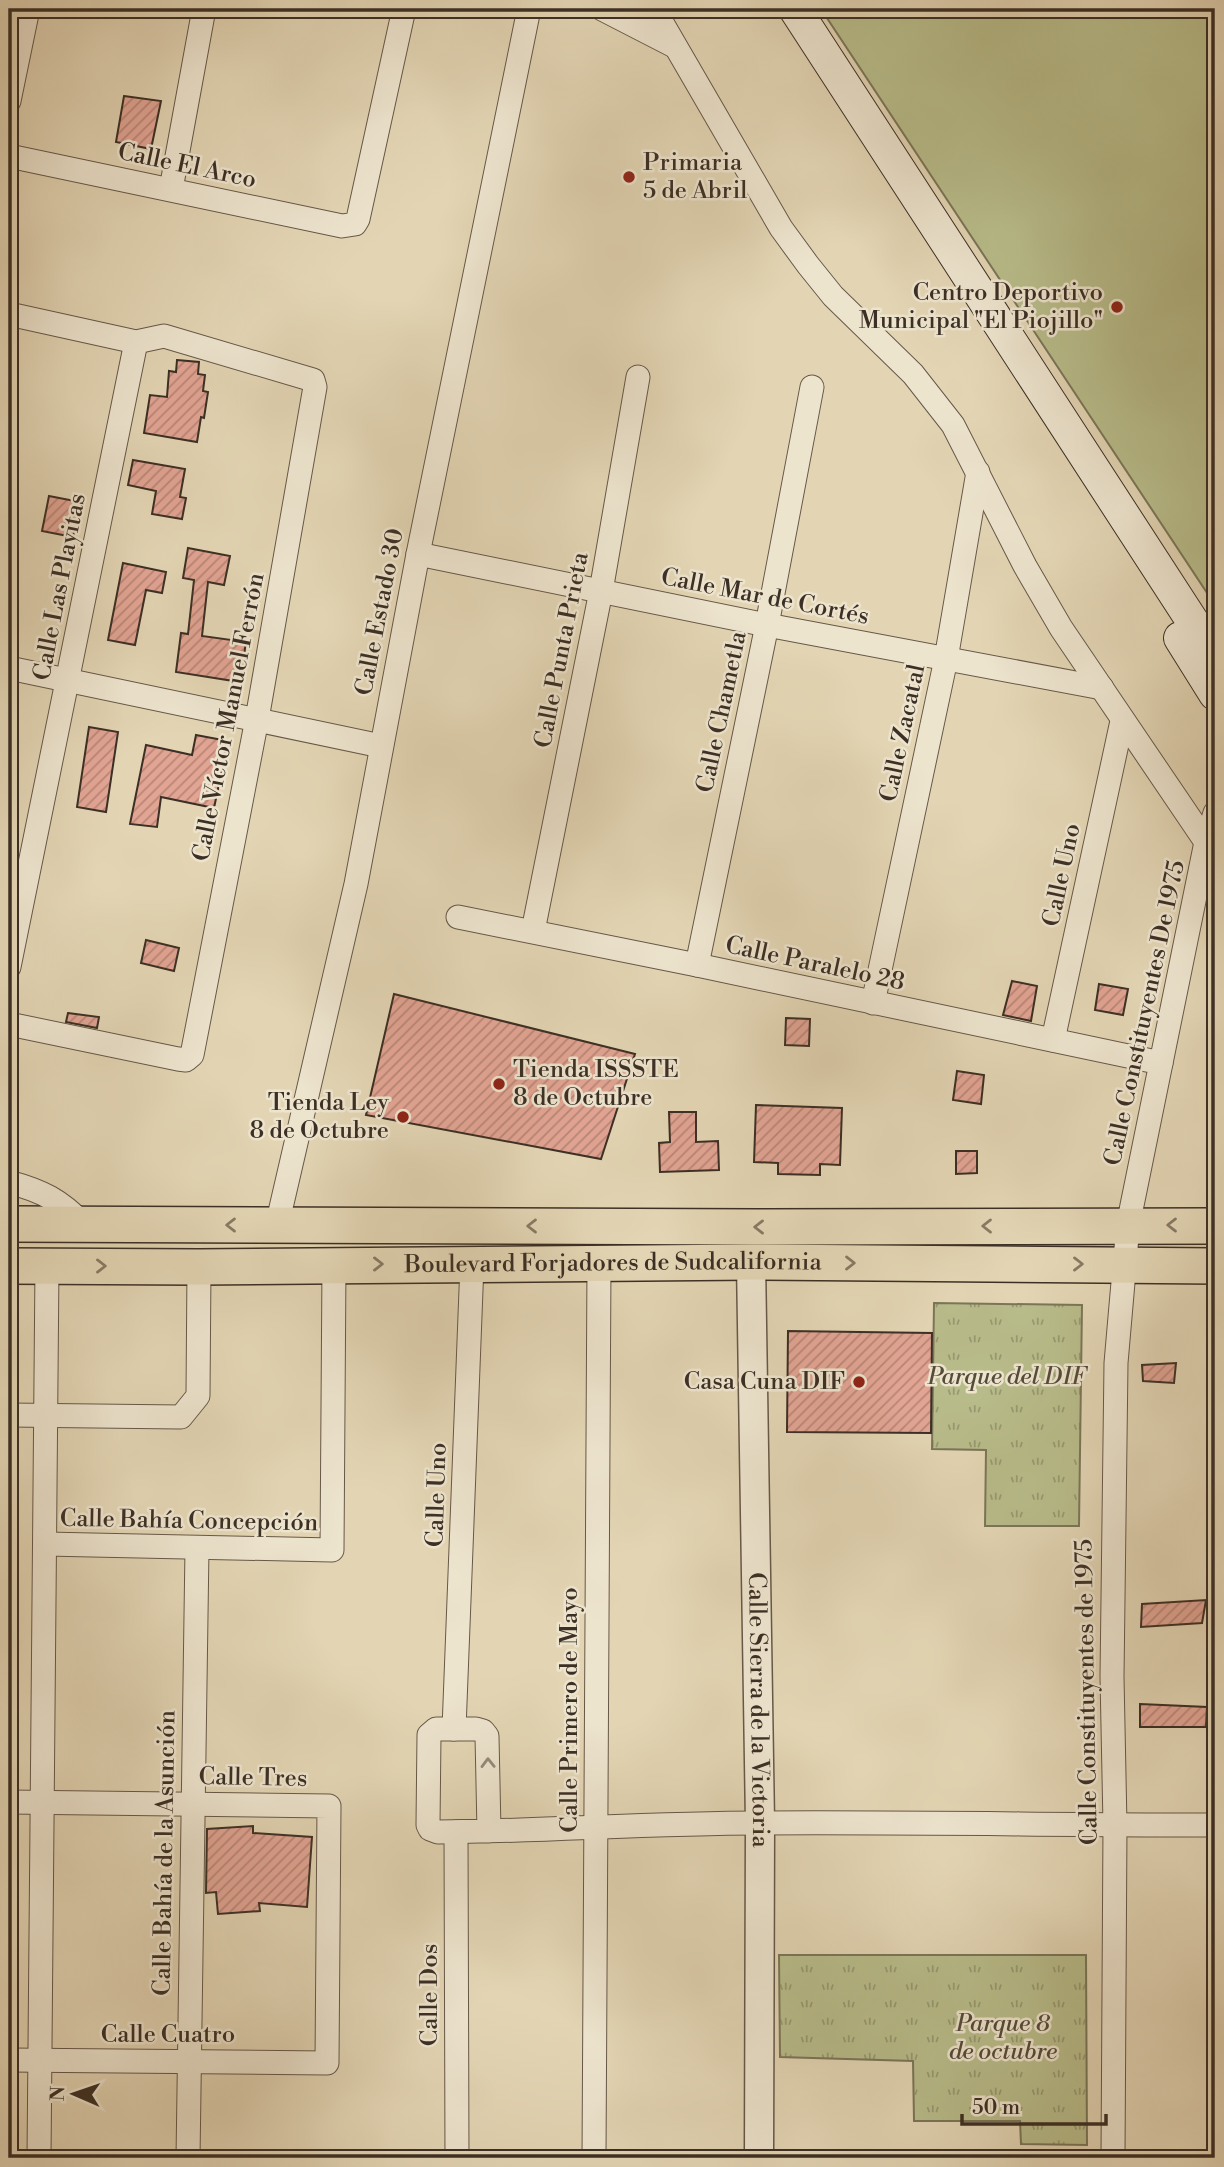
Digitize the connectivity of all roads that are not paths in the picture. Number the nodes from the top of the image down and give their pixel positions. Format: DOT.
graph roads {
  1 [pos="28,9"];
  2 [pos="204,9"];
  3 [pos="404,9"];
  4 [pos="529,9"];
  5 [pos="602,9"];
  6 [pos="653,9"];
  7 [pos="795,9"];
  8 [pos="674,46"];
  9 [pos="9,101"];
  10 [pos="9,156"];
  11 [pos="172,189"];
  12 [pos="9,314"];
  13 [pos="136,342"];
  14 [pos="1032,374"];
  15 [pos="638,377"];
  16 [pos="813,387"];
  17 [pos="978,472"];
  18 [pos="418,554"];
  19 [pos="601,591"];
  20 [pos="767,625"];
  21 [pos="1215,656"];
  22 [pos="946,659"];
  23 [pos="9,668"];
  24 [pos="68,681"];
  25 [pos="1102,688"];
  26 [pos="1215,694"];
  27 [pos="257,719"];
  28 [pos="1122,721"];
  29 [pos="381,746"];
  30 [pos="1215,813"];
  31 [pos="1206,842"];
  32 [pos="458,917"];
  33 [pos="533,932"];
  34 [pos="697,965"];
  35 [pos="9,967"];
  36 [pos="873,1003"];
  37 [pos="9,1024"];
  38 [pos="1054,1040"];
  39 [pos="1161,1063"];
  40 [pos="9,1182"];
  41 [pos="9,1224"];
  42 [pos="84,1225"];
  43 [pos="278,1225"];
  44 [pos="1128,1225"];
  45 [pos="1215,1226"];
  46 [pos="751,1262"];
  47 [pos="598,1263"];
  48 [pos="472,1264"];
  49 [pos="1124,1264"];
  50 [pos="334,1265"];
  51 [pos="9,1266"];
  52 [pos="47,1266"];
  53 [pos="1215,1266"];
  54 [pos="199,1267"];
  55 [pos="9,1415"];
  56 [pos="46,1415"];
  57 [pos="45,1544"];
  58 [pos="197,1548"];
  59 [pos="454,1729"];
  60 [pos="9,1802"];
  61 [pos="42,1802"];
  62 [pos="192,1804"];
  63 [pos="760,1823"];
  64 [pos="1115,1825"];
  65 [pos="1215,1825"];
  66 [pos="595,1826"];
  67 [pos="456,1832"];
  68 [pos="489,1832"];
  69 [pos="9,2060"];
  70 [pos="40,2060"];
  71 [pos="189,2062"];
  72 [pos="327,2063"];
  73 [pos="39,2158"];
  74 [pos="188,2158"];
  75 [pos="457,2158"];
  76 [pos="594,2158"];
  77 [pos="759,2158"];
  78 [pos="1113,2158"];
  1 -- 9 [label="street"];
  2 -- 11 [label="street"];
  3 -- 11 [label="street, Calle El Arco"];
  4 -- 18 [label="street, Calle Estado 30"];
  5 -- 8 [label="street"];
  6 -- 8 [label="street"];
  7 -- 14 [label="main road"];
  8 -- 17 [label="street"];
  10 -- 11 [label="street, Calle El Arco"];
  12 -- 13 [label="street"];
  13 -- 24 [label="street, Calle Las Playitas"];
  13 -- 27 [label="street, Calle Víctor Manuel Ferrón"];
  14 -- 21 [label="main road"];
  14 -- 26 [label="main road"];
  15 -- 19 [label="street, Calle Punta Prieta"];
  16 -- 20 [label="street, Calle Chametla"];
  17 -- 22 [label="street, Calle Zacatal"];
  17 -- 25 [label="street"];
  18 -- 19 [label="street, Calle Mar de Cortés"];
  18 -- 29 [label="street, Calle Estado 30"];
  19 -- 20 [label="street, Calle Mar de Cortés"];
  19 -- 33 [label="street, Calle Punta Prieta"];
  20 -- 22 [label="street, Calle Mar de Cortés"];
  20 -- 34 [label="street, Calle Chametla"];
  22 -- 25 [label="street, Calle Mar de Cortés"];
  22 -- 36 [label="street, Calle Zacatal"];
  23 -- 24 [label="street"];
  24 -- 27 [label="street"];
  24 -- 35 [label="street, Calle Las Playitas"];
  25 -- 28 [label="street"];
  27 -- 29 [label="street"];
  27 -- 37 [label="street, Calle Víctor Manuel Ferrón"];
  28 -- 31 [label="street"];
  28 -- 38 [label="street, Calle Uno"];
  29 -- 43 [label="street, Calle Estado 30"];
  30 -- 31 [label="street, Calle Constituyentes De 1975"];
  31 -- 39 [label="street, Calle Constituyentes De 1975"];
  32 -- 33 [label="street, Calle Paralelo 28"];
  33 -- 34 [label="street, Calle Paralelo 28"];
  34 -- 36 [label="street, Calle Paralelo 28"];
  36 -- 38 [label="street, Calle Paralelo 28"];
  38 -- 39 [label="street, Calle Paralelo 28"];
  39 -- 44 [label="street, Calle Constituyentes De 1975"];
  40 -- 42 [label="street"];
  41 -- 42 [label="main road, Boulevard Forjadores de Sudcalifornia"];
  43 -- 42 [label="main road, Boulevard Forjadores de Sudcalifornia, one-way"];
  44 -- 43 [label="main road, Boulevard Forjadores de Sudcalifornia, one-way"];
  45 -- 44 [label="main road, Boulevard Forjadores de Sudcalifornia, one-way"];
  44 -- 49 [label="street, Calle Constituyentes de 1975"];
  46 -- 47 [label="main road, Boulevard Forjadores de Sudcalifornia"];
  46 -- 49 [label="main road, Boulevard Forjadores de Sudcalifornia, one-way"];
  46 -- 63 [label="street, Calle Sierra de la Victoria"];
  47 -- 48 [label="main road, Boulevard Forjadores de Sudcalifornia"];
  47 -- 66 [label="street, Calle Primero de Mayo"];
  50 -- 48 [label="main road, Boulevard Forjadores de Sudcalifornia, one-way"];
  48 -- 59 [label="street, Calle Uno"];
  49 -- 53 [label="main road, Boulevard Forjadores de Sudcalifornia"];
  49 -- 64 [label="street, Calle Constituyentes de 1975"];
  50 -- 54 [label="main road, Boulevard Forjadores de Sudcalifornia"];
  50 -- 58 [label="street, Calle Bahía Concepción"];
  51 -- 52 [label="main road, Boulevard Forjadores de Sudcalifornia"];
  52 -- 54 [label="main road, Boulevard Forjadores de Sudcalifornia, one-way"];
  52 -- 56 [label="street, Calle Bahía Concepción"];
  54 -- 56 [label="street"];
  55 -- 56 [label="street"];
  56 -- 57 [label="street, Calle Bahía Concepción"];
  57 -- 58 [label="street, Calle Bahía Concepción"];
  57 -- 61 [label="street, Calle Bahía Concepción"];
  58 -- 62 [label="street, Calle Bahía de la Asunción"];
  59 -- 67 [label="street"];
  68 -- 59 [label="street, one-way"];
  60 -- 61 [label="street, Calle Tres"];
  61 -- 62 [label="street, Calle Tres"];
  61 -- 70 [label="street, Calle Bahía Concepción"];
  62 -- 71 [label="street, Calle Bahía de la Asunción"];
  62 -- 72 [label="street, Calle Tres"];
  63 -- 64 [label="street"];
  63 -- 66 [label="street"];
  63 -- 77 [label="street, Calle Sierra de la Victoria"];
  64 -- 65 [label="street"];
  64 -- 78 [label="street, Calle Constituyentes de 1975"];
  66 -- 68 [label="street"];
  66 -- 76 [label="street, Calle Primero de Mayo"];
  67 -- 68 [label="street"];
  67 -- 75 [label="street, Calle Dos"];
  69 -- 70 [label="street, Calle Cuatro"];
  70 -- 71 [label="street, Calle Cuatro"];
  70 -- 73 [label="street, Calle Bahía Concepción"];
  71 -- 72 [label="street, Calle Cuatro"];
  71 -- 74 [label="street, Calle Bahía de la Asunción"];
}
